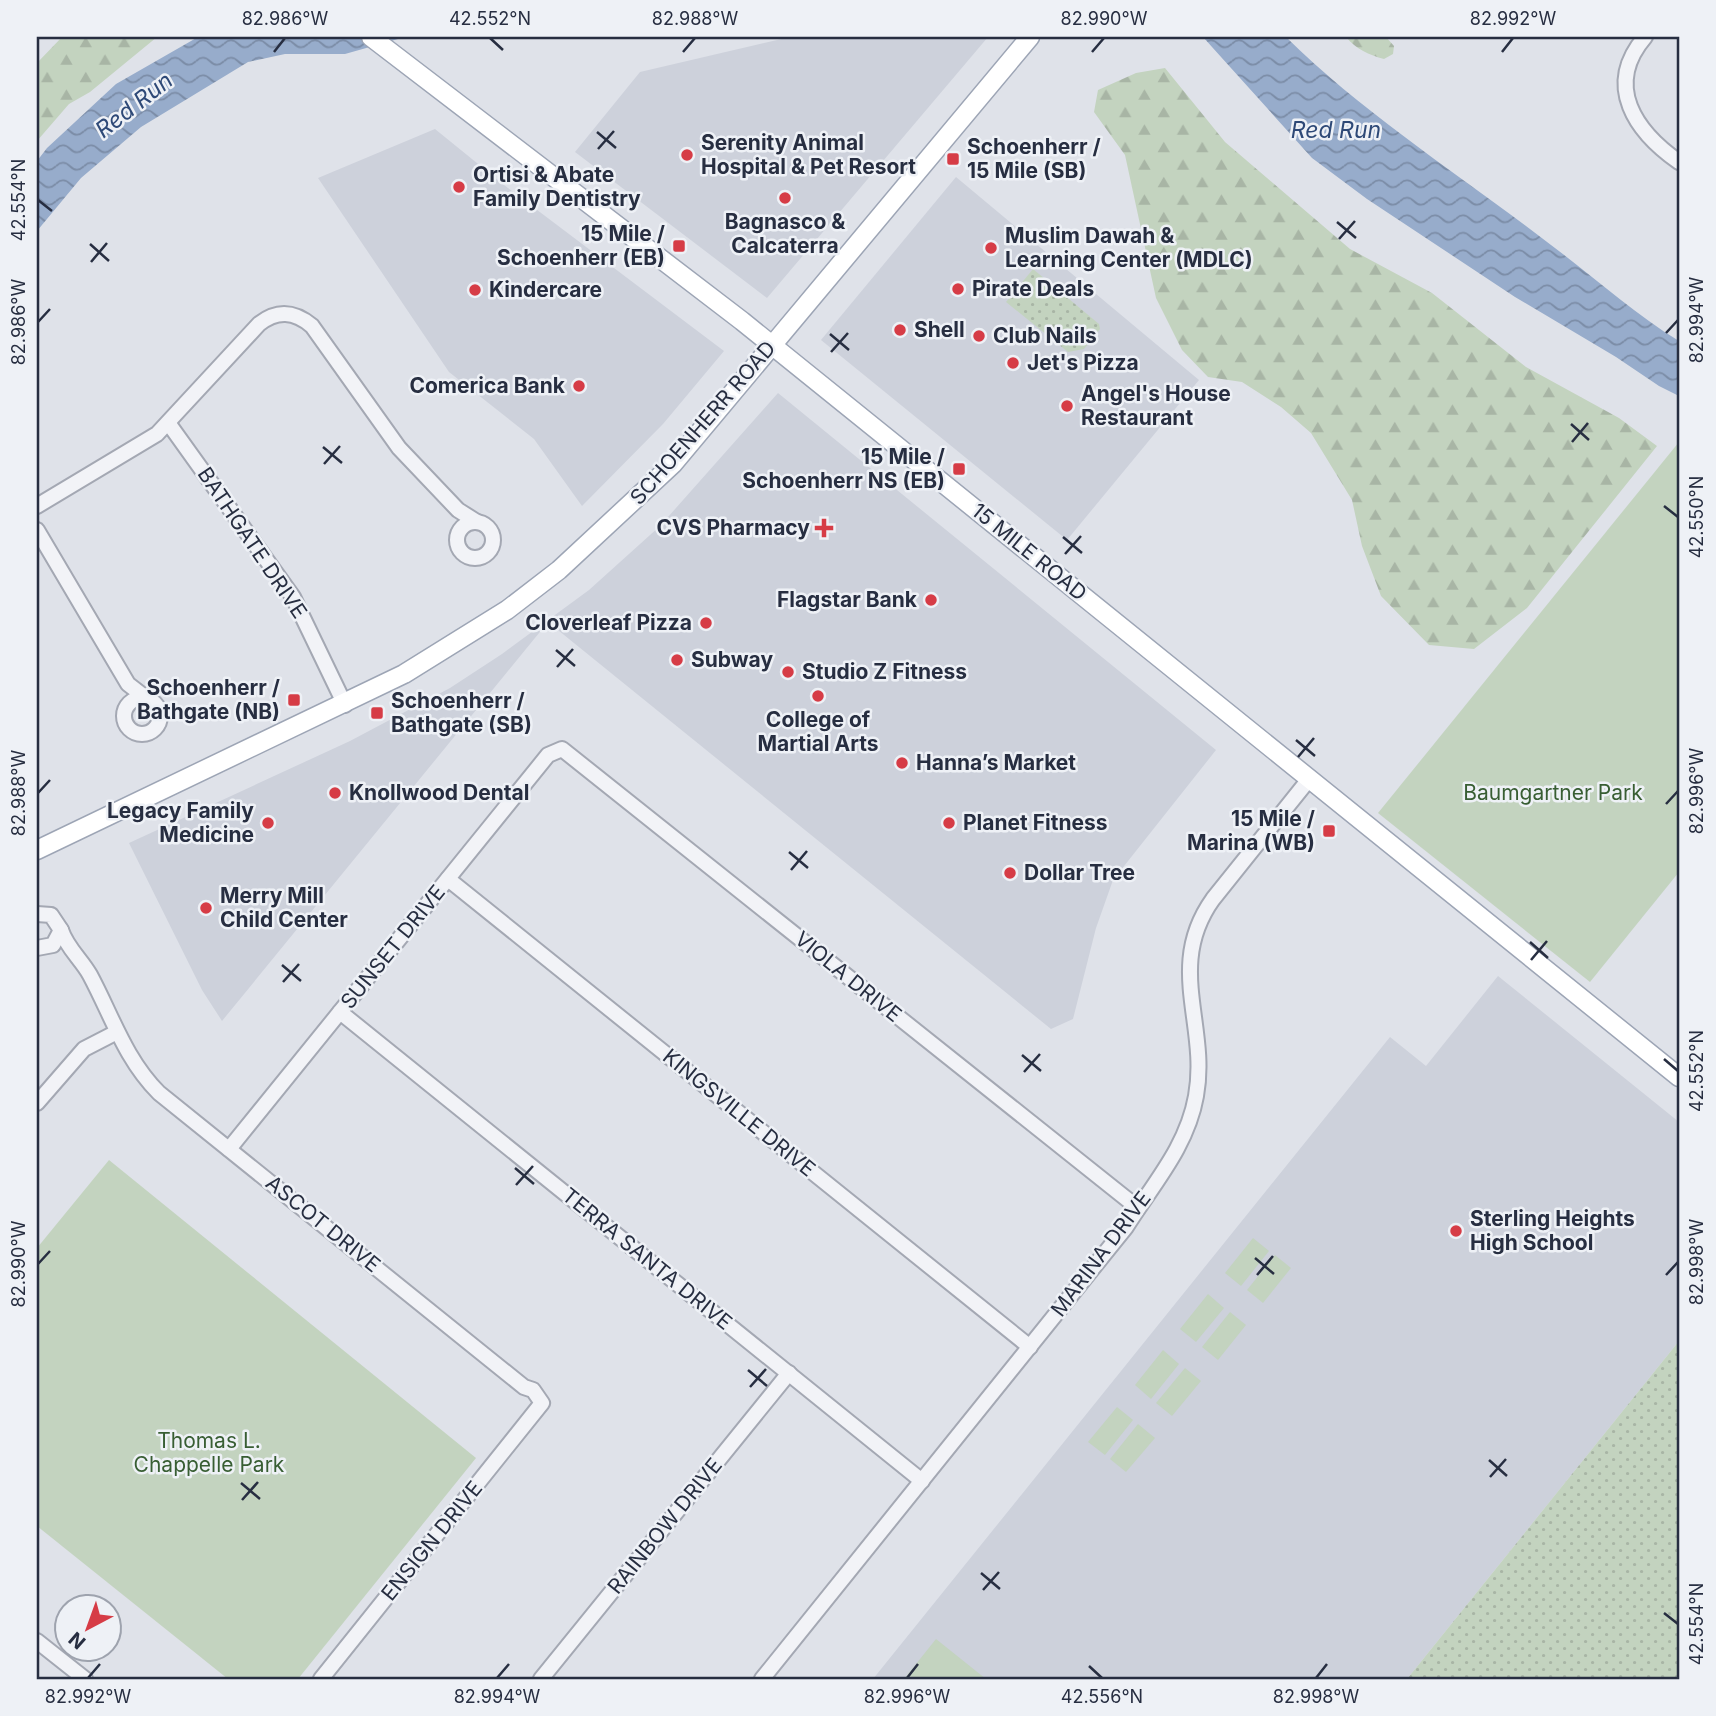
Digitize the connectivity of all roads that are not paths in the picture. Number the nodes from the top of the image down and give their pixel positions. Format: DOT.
graph roads {
  1 [pos="371,37"];
  2 [pos="1030,37"];
  3 [pos="1645,37"];
  4 [pos="1679,162"];
  5 [pos="772,345"];
  6 [pos="169,424"];
  7 [pos="37,506"];
  8 [pos="458,510"];
  9 [pos="477,522"];
  10 [pos="37,530"];
  11 [pos="458,533"];
  12 [pos="128,684"];
  13 [pos="146,698"];
  14 [pos="345,705"];
  15 [pos="127,707"];
  16 [pos="558,749"];
  17 [pos="1311,778"];
  18 [pos="37,850"];
  19 [pos="448,879"];
  20 [pos="37,914"];
  21 [pos="61,930"];
  22 [pos="53,945"];
  23 [pos="37,948"];
  24 [pos="71,951"];
  25 [pos="340,1012"];
  26 [pos="117,1032"];
  27 [pos="1679,1077"];
  28 [pos="37,1103"];
  29 [pos="229,1149"];
  30 [pos="1138,1208"];
  31 [pos="1030,1347"];
  32 [pos="789,1373"];
  33 [pos="542,1403"];
  34 [pos="922,1481"];
  35 [pos="37,1641"];
  36 [pos="85,1679"];
  37 [pos="321,1679"];
  38 [pos="541,1679"];
  39 [pos="762,1679"];
  1 -- 5 [label="main road, 15 MILE ROAD"];
  2 -- 5 [label="main road, SCHOENHERR ROAD"];
  3 -- 4 [label="street"];
  5 -- 14 [label="main road, SCHOENHERR ROAD"];
  5 -- 17 [label="main road, 15 MILE ROAD"];
  6 -- 7 [label="street"];
  6 -- 8 [label="street"];
  6 -- 14 [label="street, BATHGATE DRIVE"];
  8 -- 9 [label="street"];
  8 -- 11 [label="street"];
  9 -- 11 [label="street"];
  9 -- 11 [label="street"];
  10 -- 12 [label="street"];
  12 -- 13 [label="street"];
  12 -- 15 [label="street"];
  13 -- 15 [label="street"];
  13 -- 15 [label="street"];
  14 -- 18 [label="main road, SCHOENHERR ROAD"];
  16 -- 19 [label="street, SUNSET DRIVE"];
  16 -- 30 [label="street, VIOLA DRIVE"];
  17 -- 27 [label="main road, 15 MILE ROAD"];
  17 -- 30 [label="street, MARINA DRIVE"];
  19 -- 25 [label="street, SUNSET DRIVE"];
  19 -- 31 [label="street, KINGSVILLE DRIVE"];
  20 -- 21 [label="street"];
  21 -- 22 [label="street"];
  21 -- 24 [label="street, ASCOT DRIVE"];
  22 -- 23 [label="street"];
  22 -- 24 [label="street"];
  24 -- 26 [label="street, ASCOT DRIVE"];
  25 -- 29 [label="street, SUNSET DRIVE"];
  25 -- 32 [label="street, TERRA SANTA DRIVE"];
  26 -- 28 [label="street"];
  26 -- 29 [label="street, ASCOT DRIVE"];
  29 -- 33 [label="street, ASCOT DRIVE"];
  30 -- 31 [label="street, MARINA DRIVE"];
  31 -- 34 [label="street, MARINA DRIVE"];
  32 -- 34 [label="street, TERRA SANTA DRIVE"];
  32 -- 38 [label="street, RAINBOW DRIVE"];
  33 -- 37 [label="street, ENSIGN DRIVE"];
  34 -- 39 [label="street, MARINA DRIVE"];
  35 -- 36 [label="street"];
}
